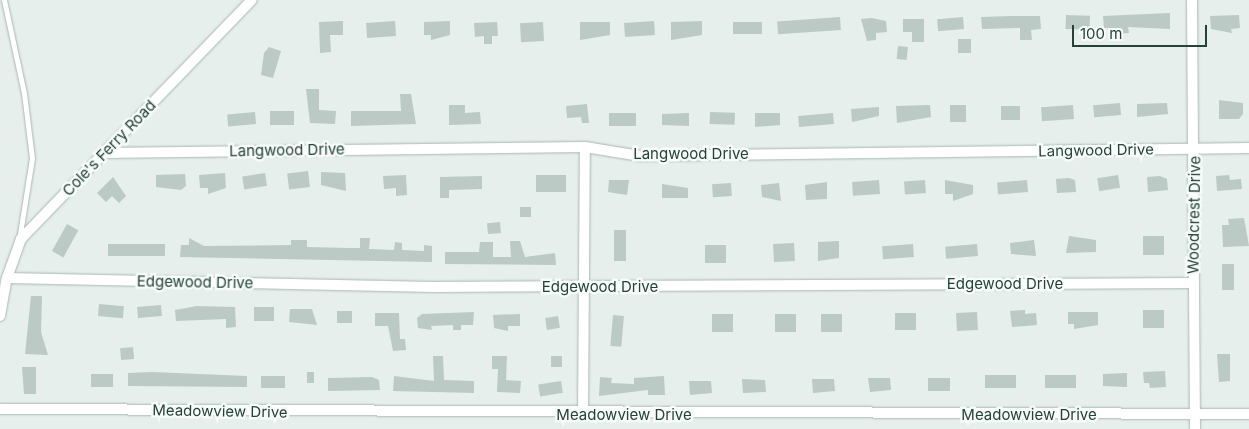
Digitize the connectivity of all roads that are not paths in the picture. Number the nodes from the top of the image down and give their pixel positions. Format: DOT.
graph roads {
  1 [pos="4,0"];
  2 [pos="252,0"];
  3 [pos="1192,0"];
  4 [pos="585,147"];
  5 [pos="1249,148"];
  6 [pos="1195,149"];
  7 [pos="103,153"];
  8 [pos="19,245"];
  9 [pos="6,278"];
  10 [pos="1193,283"];
  11 [pos="586,287"];
  12 [pos="0,316"];
  13 [pos="0,409"];
  14 [pos="1249,414"];
  15 [pos="583,415"];
  16 [pos="1195,415"];
  17 [pos="1195,429"];
  1 -- 8 [label="lane"];
  2 -- 7 [label="street, Cole's Ferry Road"];
  3 -- 6 [label="street, Woodcrest Drive"];
  4 -- 6 [label="street, Langwood Drive"];
  4 -- 7 [label="street, Langwood Drive"];
  4 -- 11 [label="street"];
  5 -- 6 [label="street, Langwood Drive"];
  6 -- 10 [label="street, Woodcrest Drive"];
  7 -- 8 [label="street, Cole's Ferry Road"];
  8 -- 9 [label="street, Cole's Ferry Road"];
  9 -- 11 [label="street, Edgewood Drive"];
  9 -- 12 [label="street, Cole's Ferry Road"];
  10 -- 11 [label="street, Edgewood Drive"];
  10 -- 16 [label="street, Woodcrest Drive"];
  11 -- 15 [label="street"];
  13 -- 15 [label="street, Meadowview Drive"];
  14 -- 16 [label="street, Meadowview Drive"];
  15 -- 16 [label="street, Meadowview Drive"];
  16 -- 17 [label="street, Woodcrest Drive"];
}
